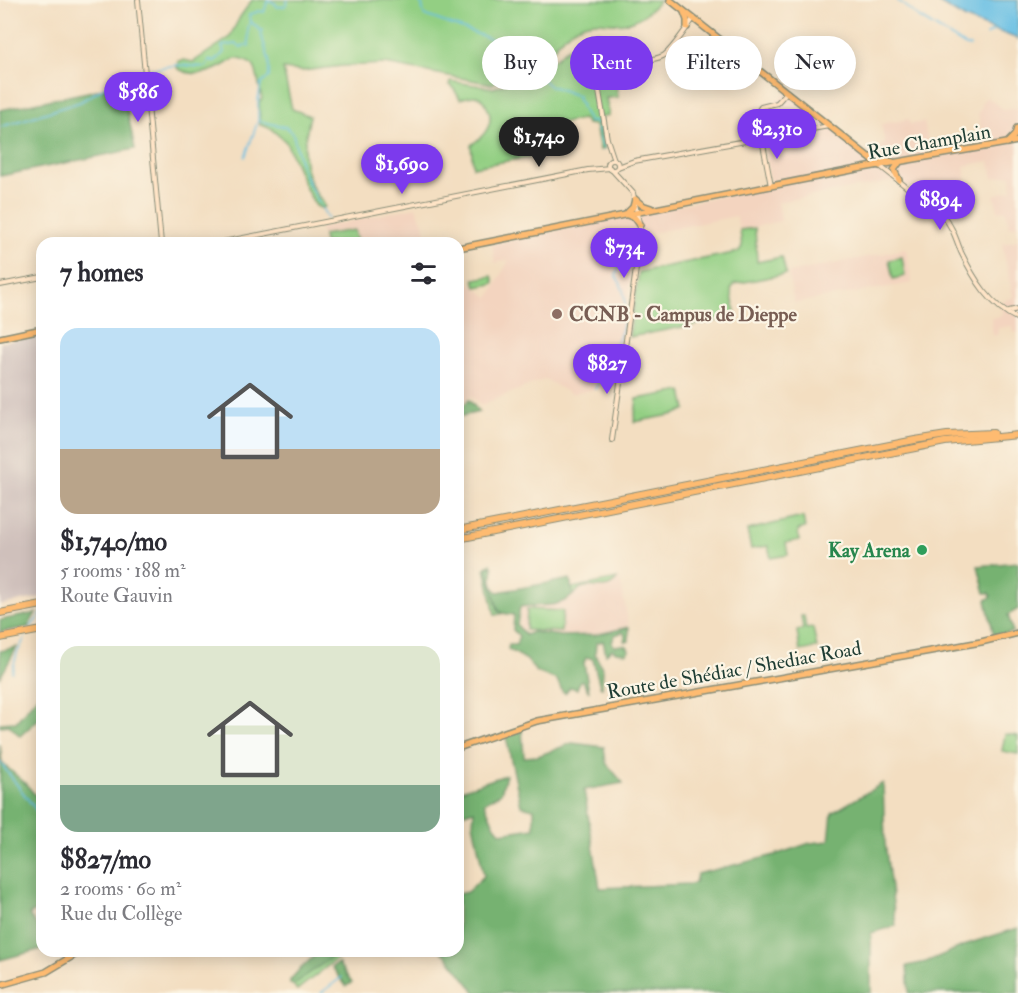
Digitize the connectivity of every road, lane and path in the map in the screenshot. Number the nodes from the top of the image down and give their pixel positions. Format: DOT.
graph roads {
  1 [pos="138,0"];
  2 [pos="670,0"];
  3 [pos="684,10"];
  4 [pos="694,18"];
  5 [pos="687,27"];
  6 [pos="787,92"];
  7 [pos="820,118"];
  8 [pos="818,126"];
  9 [pos="830,126"];
  10 [pos="1017,128"];
  11 [pos="762,137"];
  12 [pos="1018,141"];
  13 [pos="1006,144"];
  14 [pos="868,156"];
  15 [pos="900,162"];
  16 [pos="613,165"];
  17 [pos="880,166"];
  18 [pos="857,169"];
  19 [pos="899,180"];
  20 [pos="771,186"];
  21 [pos="635,199"];
  22 [pos="654,208"];
  23 [pos="638,212"];
  24 [pos="626,214"];
  25 [pos="640,225"];
  26 [pos="160,237"];
  27 [pos="262,237"];
  28 [pos="464,247"];
  29 [pos="36,278"];
  30 [pos="0,285"];
  31 [pos="997,304"];
  32 [pos="1018,309"];
  33 [pos="1009,311"];
  34 [pos="1018,318"];
  35 [pos="36,330"];
  36 [pos="0,338"];
  37 [pos="1018,433"];
  38 [pos="612,440"];
  39 [pos="464,529"];
  40 [pos="464,538"];
  41 [pos="36,606"];
  42 [pos="0,613"];
  43 [pos="36,631"];
  44 [pos="1018,635"];
  45 [pos="0,638"];
  46 [pos="464,746"];
  47 [pos="71,957"];
  48 [pos="0,985"];
  1 -- 26 [label="street"];
  2 -- 3 [label="main road"];
  3 -- 4 [label="main road"];
  3 -- 5 [label="main road"];
  4 -- 5 [label="street"];
  4 -- 6 [label="main road"];
  5 -- 16 [label="street"];
  6 -- 7 [label="main road"];
  6 -- 11 [label="street"];
  7 -- 8 [label="street"];
  7 -- 9 [label="main road"];
  8 -- 9 [label="street"];
  8 -- 11 [label="street"];
  9 -- 14 [label="main road"];
  10 -- 13 [label="main road"];
  11 -- 16 [label="street"];
  11 -- 20 [label="street"];
  12 -- 13 [label="main road, Rue Champlain"];
  13 -- 15 [label="main road, Rue Champlain"];
  14 -- 15 [label="main road"];
  14 -- 17 [label="main road"];
  14 -- 18 [label="main road"];
  15 -- 17 [label="main road, Rue Champlain"];
  15 -- 19 [label="main road"];
  16 -- 21 [label="street"];
  16 -- 27 [label="street"];
  17 -- 18 [label="main road, Rue Champlain"];
  17 -- 19 [label="street"];
  18 -- 20 [label="main road, Rue Champlain"];
  19 -- 31 [label="street"];
  20 -- 22 [label="main road, Rue Champlain"];
  21 -- 22 [label="main road"];
  21 -- 23 [label="street"];
  21 -- 24 [label="main road"];
  22 -- 23 [label="main road, Rue Champlain"];
  23 -- 24 [label="main road, Rue Champlain"];
  23 -- 25 [label="street"];
  24 -- 25 [label="main road"];
  24 -- 28 [label="main road, Rue Champlain"];
  25 -- 38 [label="street"];
  29 -- 30 [label="street"];
  31 -- 33 [label="street"];
  31 -- 34 [label="street"];
  32 -- 33 [label="street"];
  33 -- 34 [label="street"];
  35 -- 36 [label="main road"];
  37 -- 39 [label="highway"];
  37 -- 40 [label="highway"];
  41 -- 42 [label="highway"];
  43 -- 45 [label="highway"];
  44 -- 46 [label="main road, Route de Shédiac / Shediac Road"];
  47 -- 48 [label="main road"];
}
